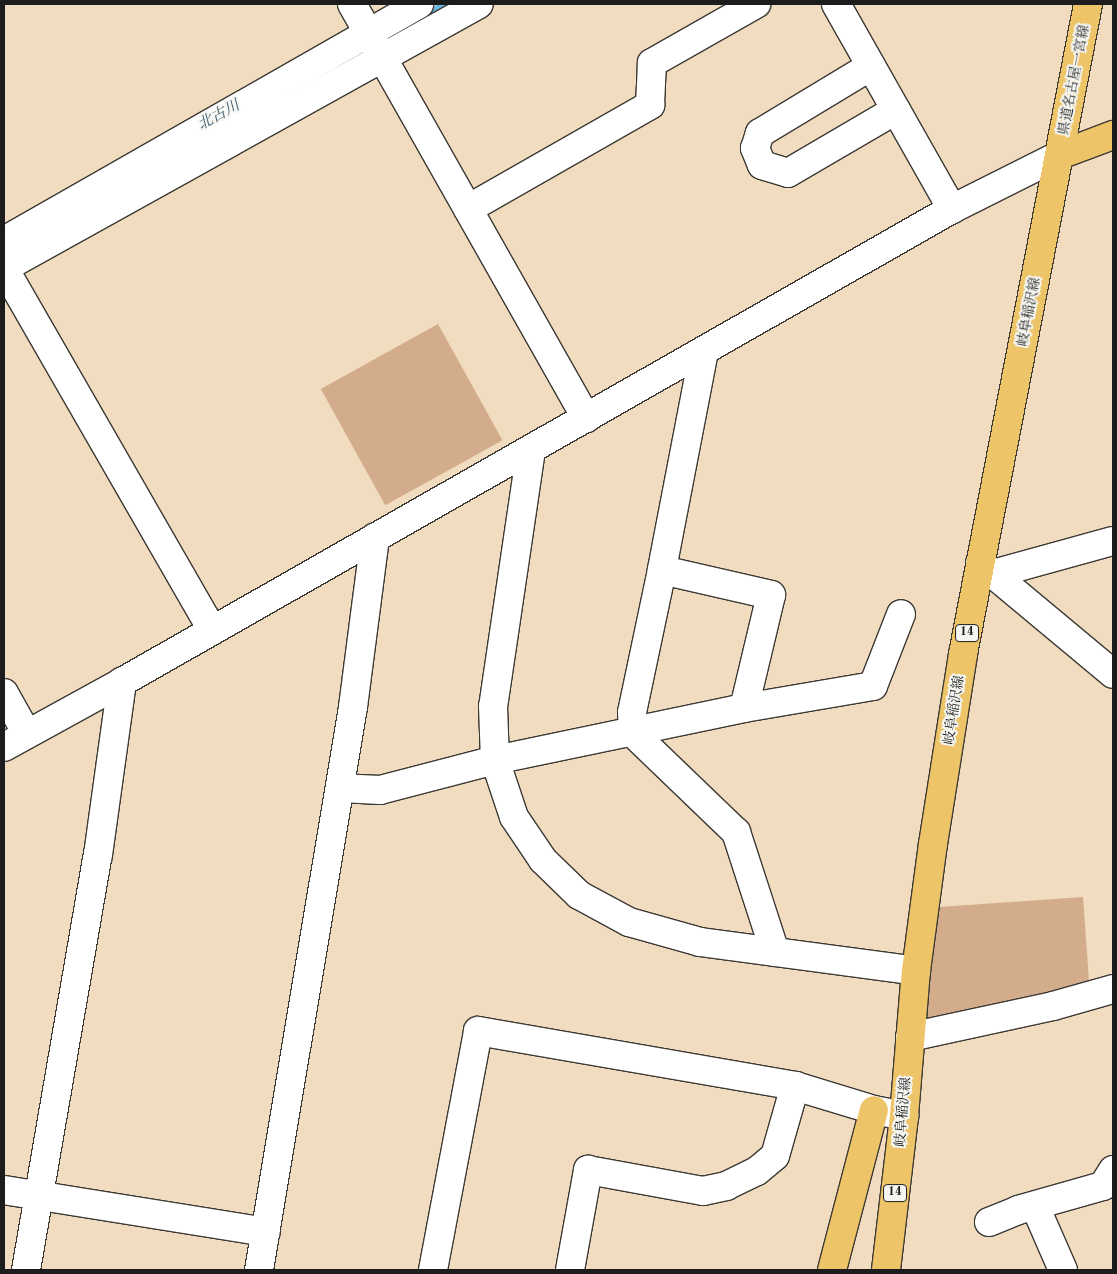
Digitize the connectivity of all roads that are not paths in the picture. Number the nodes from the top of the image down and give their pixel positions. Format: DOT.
graph roads {
  1 [pos="352,4"];
  2 [pos="420,4"];
  3 [pos="479,4"];
  4 [pos="756,4"];
  5 [pos="836,4"];
  6 [pos="1088,4"];
  7 [pos="376,45"];
  8 [pos="871,66"];
  9 [pos="896,110"];
  10 [pos="1113,135"];
  11 [pos="1060,155"];
  12 [pos="468,209"];
  13 [pos="952,209"];
  14 [pos="4,241"];
  15 [pos="4,268"];
  16 [pos="704,351"];
  17 [pos="586,418"];
  18 [pos="531,450"];
  19 [pos="375,537"];
  20 [pos="1113,541"];
  21 [pos="987,568"];
  22 [pos="662,570"];
  23 [pos="901,614"];
  24 [pos="212,629"];
  25 [pos="1113,674"];
  26 [pos="122,682"];
  27 [pos="4,693"];
  28 [pos="744,708"];
  29 [pos="634,733"];
  30 [pos="27,734"];
  31 [pos="4,747"];
  32 [pos="495,760"];
  33 [pos="340,788"];
  34 [pos="775,952"];
  35 [pos="916,971"];
  36 [pos="1113,989"];
  37 [pos="910,1037"];
  38 [pos="795,1086"];
  39 [pos="874,1110"];
  40 [pos="904,1116"];
  41 [pos="1113,1170"];
  42 [pos="4,1190"];
  43 [pos="38,1196"];
  44 [pos="1035,1206"];
  45 [pos="989,1222"];
  46 [pos="266,1232"];
  47 [pos="26,1270"];
  48 [pos="260,1270"];
  49 [pos="433,1270"];
  50 [pos="570,1270"];
  51 [pos="832,1270"];
  52 [pos="886,1270"];
  53 [pos="1063,1270"];
  1 -- 7 [label="street"];
  2 -- 7 [label="street"];
  3 -- 7 [label="street"];
  4 -- 12 [label="street"];
  5 -- 8 [label="street"];
  6 -- 11 [label="main road, 県道名古屋一宮線"];
  7 -- 12 [label="street"];
  7 -- 14 [label="street"];
  7 -- 15 [label="street"];
  8 -- 9 [label="street"];
  8 -- 9 [label="street"];
  9 -- 13 [label="street"];
  10 -- 11 [label="main road"];
  11 -- 13 [label="street"];
  11 -- 21 [label="main road, 岐阜稲沢線 / 14"];
  12 -- 17 [label="street"];
  13 -- 16 [label="street"];
  15 -- 24 [label="street"];
  16 -- 17 [label="street"];
  16 -- 22 [label="street"];
  17 -- 18 [label="street"];
  18 -- 19 [label="street"];
  18 -- 32 [label="street"];
  19 -- 24 [label="street"];
  19 -- 33 [label="street"];
  20 -- 21 [label="street"];
  21 -- 25 [label="street"];
  21 -- 35 [label="main road, 岐阜稲沢線 / 14"];
  22 -- 28 [label="street"];
  22 -- 29 [label="street"];
  23 -- 28 [label="street"];
  24 -- 26 [label="street"];
  26 -- 30 [label="street"];
  26 -- 43 [label="street"];
  27 -- 30 [label="street"];
  28 -- 29 [label="street"];
  29 -- 32 [label="street"];
  29 -- 34 [label="street"];
  30 -- 31 [label="street"];
  32 -- 33 [label="street"];
  32 -- 34 [label="street"];
  33 -- 46 [label="street"];
  34 -- 35 [label="street"];
  35 -- 37 [label="main road, 岐阜稲沢線 / 14"];
  36 -- 37 [label="street"];
  37 -- 40 [label="main road, 岐阜稲沢線 / 14"];
  38 -- 39 [label="street"];
  38 -- 49 [label="street"];
  38 -- 50 [label="street"];
  39 -- 40 [label="street"];
  39 -- 51 [label="main road"];
  40 -- 52 [label="main road, 岐阜稲沢線 / 14"];
  41 -- 44 [label="street"];
  42 -- 43 [label="street"];
  43 -- 46 [label="street"];
  43 -- 47 [label="street"];
  44 -- 45 [label="street"];
  44 -- 53 [label="street"];
  46 -- 48 [label="street"];
}
